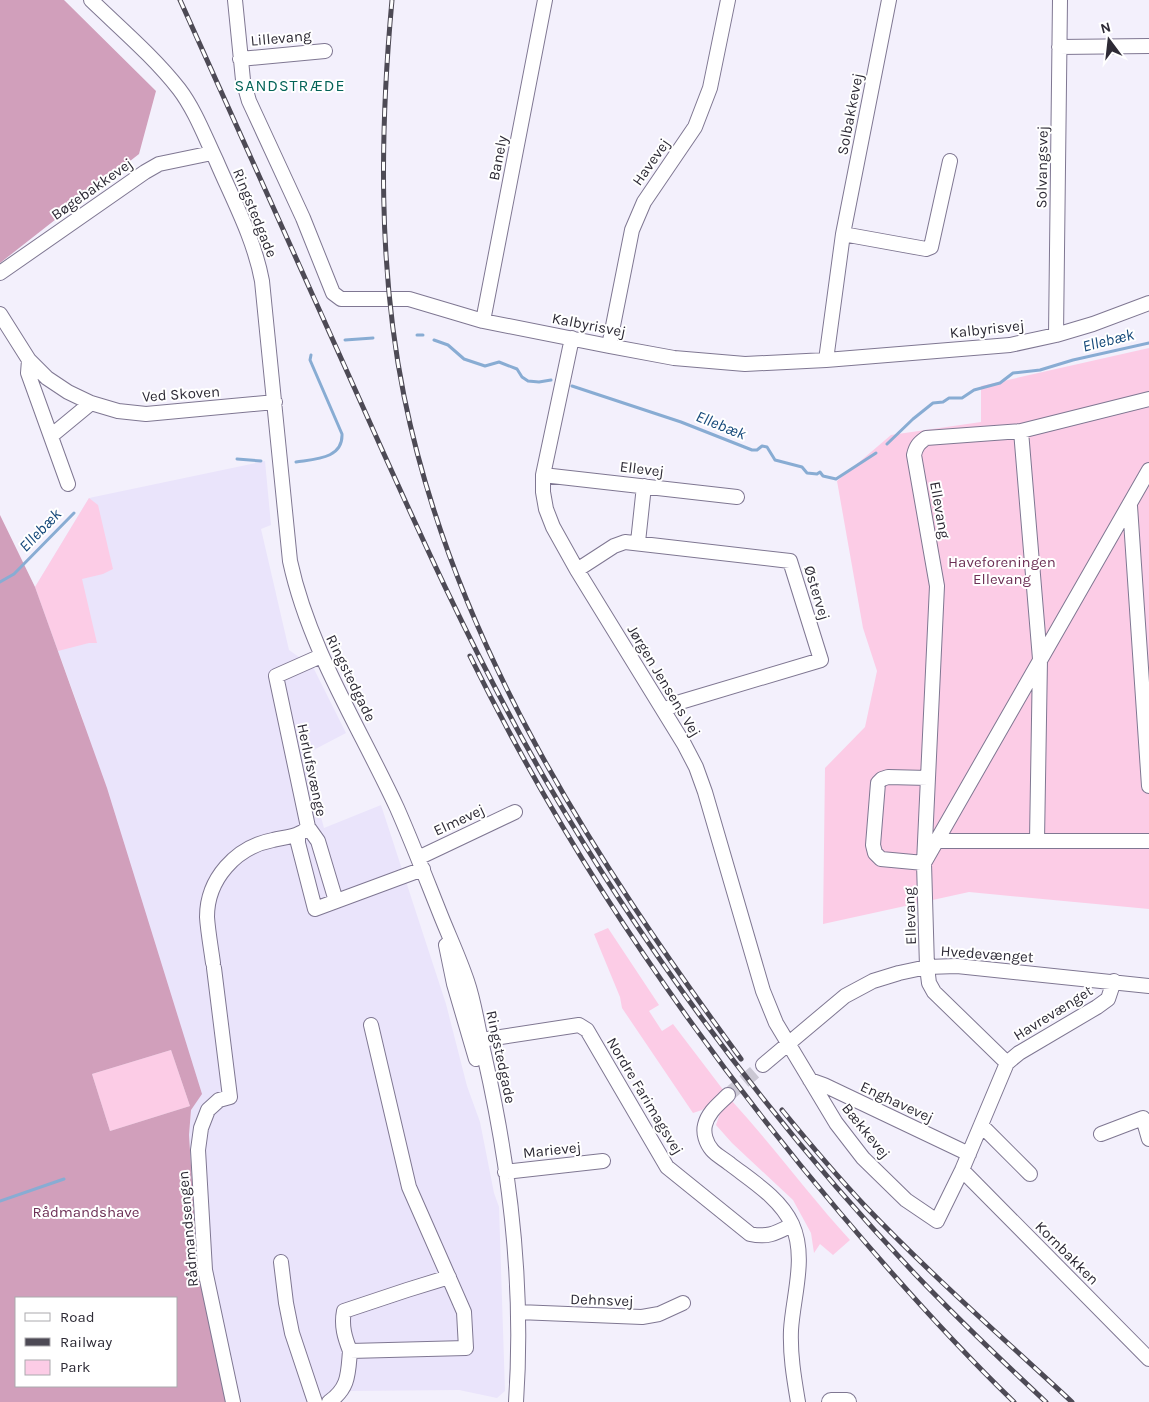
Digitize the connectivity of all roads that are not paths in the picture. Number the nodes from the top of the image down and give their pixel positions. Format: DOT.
graph roads {
  1 [pos="91,0"];
  2 [pos="235,0"];
  3 [pos="545,0"];
  4 [pos="728,0"];
  5 [pos="889,0"];
  6 [pos="1060,0"];
  7 [pos="1149,46"];
  8 [pos="1059,48"];
  9 [pos="325,51"];
  10 [pos="240,58"];
  11 [pos="212,153"];
  12 [pos="950,161"];
  13 [pos="843,234"];
  14 [pos="0,273"];
  15 [pos="1149,303"];
  16 [pos="0,314"];
  17 [pos="483,321"];
  18 [pos="1056,335"];
  19 [pos="572,338"];
  20 [pos="609,346"];
  21 [pos="29,360"];
  22 [pos="826,360"];
  23 [pos="1149,399"];
  24 [pos="275,402"];
  25 [pos="91,403"];
  26 [pos="1021,431"];
  27 [pos="51,436"];
  28 [pos="1149,470"];
  29 [pos="543,475"];
  30 [pos="68,484"];
  31 [pos="644,486"];
  32 [pos="737,497"];
  33 [pos="1130,506"];
  34 [pos="638,542"];
  35 [pos="577,570"];
  36 [pos="321,656"];
  37 [pos="1040,659"];
  38 [pos="664,711"];
  39 [pos="928,778"];
  40 [pos="1149,786"];
  41 [pos="514,812"];
  42 [pos="303,831"];
  43 [pos="937,841"];
  44 [pos="1037,841"];
  45 [pos="1149,842"];
  46 [pos="420,863"];
  47 [pos="924,864"];
  48 [pos="336,901"];
  49 [pos="438,910"];
  50 [pos="928,967"];
  51 [pos="1114,981"];
  52 [pos="1149,986"];
  53 [pos="371,1025"];
  54 [pos="481,1040"];
  55 [pos="788,1044"];
  56 [pos="1007,1063"];
  57 [pos="764,1065"];
  58 [pos="810,1080"];
  59 [pos="728,1095"];
  60 [pos="230,1097"];
  61 [pos="981,1125"];
  62 [pos="1101,1134"];
  63 [pos="499,1137"];
  64 [pos="1149,1139"];
  65 [pos="968,1154"];
  66 [pos="603,1161"];
  67 [pos="962,1170"];
  68 [pos="505,1172"];
  69 [pos="1030,1174"];
  70 [pos="937,1221"];
  71 [pos="792,1225"];
  72 [pos="281,1262"];
  73 [pos="449,1278"];
  74 [pos="682,1303"];
  75 [pos="518,1312"];
  76 [pos="350,1351"];
  77 [pos="1149,1359"];
  78 [pos="234,1402"];
  79 [pos="315,1402"];
  80 [pos="329,1402"];
  81 [pos="516,1402"];
  82 [pos="798,1402"];
  83 [pos="831,1402"];
  84 [pos="847,1402"];
  1 -- 11 [label="street, Ringstedgade"];
  2 -- 10 [label="street, Kalbyrisvej"];
  3 -- 17 [label="street, Banely"];
  4 -- 20 [label="street, Havevej"];
  5 -- 13 [label="street, Solbakkevej"];
  6 -- 8 [label="street, Solvangsvej"];
  7 -- 8 [label="street"];
  8 -- 18 [label="street, Solvangsvej"];
  9 -- 10 [label="street, Lillevang"];
  10 -- 17 [label="street, Kalbyrisvej"];
  11 -- 14 [label="street, Bøgebakkevej"];
  11 -- 24 [label="street, Ringstedgade"];
  12 -- 13 [label="street"];
  13 -- 22 [label="street, Solbakkevej"];
  15 -- 18 [label="street, Kalbyrisvej"];
  16 -- 21 [label="street, Ved Skoven"];
  17 -- 19 [label="street, Kalbyrisvej"];
  18 -- 22 [label="street, Kalbyrisvej"];
  19 -- 20 [label="street, Kalbyrisvej"];
  19 -- 29 [label="street, Jørgen Jensens Vej"];
  20 -- 22 [label="street, Kalbyrisvej"];
  21 -- 25 [label="street, Ved Skoven"];
  21 -- 27 [label="street, Ved Skoven"];
  23 -- 26 [label="street, Ellevang"];
  24 -- 25 [label="street, Ved Skoven"];
  24 -- 36 [label="street, Ringstedgade"];
  25 -- 27 [label="street"];
  26 -- 37 [label="street"];
  26 -- 39 [label="street, Ellevang"];
  27 -- 30 [label="street, Ved Skoven"];
  28 -- 33 [label="street"];
  29 -- 31 [label="street, Ellevej"];
  29 -- 35 [label="street, Jørgen Jensens Vej"];
  31 -- 32 [label="street, Ellevej"];
  31 -- 34 [label="street"];
  33 -- 37 [label="street"];
  33 -- 40 [label="street"];
  34 -- 35 [label="street, Østervej"];
  34 -- 38 [label="street, Østervej"];
  35 -- 38 [label="street, Jørgen Jensens Vej"];
  36 -- 42 [label="street, Herlufsvænge"];
  36 -- 46 [label="street, Ringstedgade"];
  37 -- 43 [label="street"];
  37 -- 44 [label="street"];
  38 -- 55 [label="street, Jørgen Jensens Vej"];
  39 -- 47 [label="street, Ellevang"];
  39 -- 47 [label="street"];
  41 -- 46 [label="street, Elmevej"];
  42 -- 48 [label="street"];
  42 -- 48 [label="street, Elmevej"];
  42 -- 60 [label="street, Herlufsvænge"];
  43 -- 44 [label="street"];
  43 -- 47 [label="street"];
  44 -- 45 [label="street"];
  46 -- 48 [label="street, Elmevej"];
  46 -- 49 [label="street, Ringstedgade"];
  47 -- 50 [label="street, Ellevang"];
  49 -- 54 [label="street, Ringstedgade"];
  49 -- 63 [label="street"];
  50 -- 51 [label="street, Hvedevænget"];
  50 -- 55 [label="street, Hvedevænget"];
  50 -- 56 [label="street, Ellevang"];
  51 -- 52 [label="street, Hvedevænget"];
  51 -- 56 [label="street, Havrevænget"];
  53 -- 73 [label="street"];
  54 -- 63 [label="street, Ringstedgade"];
  54 -- 71 [label="street, Nordre Farimagsvej"];
  55 -- 57 [label="street, Hvedevænget"];
  55 -- 58 [label="street, Bækkevej"];
  56 -- 61 [label="street, Havrevænget"];
  58 -- 65 [label="street, Enghavevej"];
  58 -- 70 [label="street, Bækkevej"];
  59 -- 71 [label="street"];
  60 -- 78 [label="street, Rådmandsengen"];
  61 -- 65 [label="street, Havrevænget"];
  61 -- 69 [label="street"];
  62 -- 64 [label="street"];
  63 -- 68 [label="street, Ringstedgade"];
  65 -- 67 [label="street, Havrevænget"];
  66 -- 68 [label="street, Marievej"];
  67 -- 70 [label="street, Havrevænget"];
  67 -- 77 [label="street, Kornbakken"];
  68 -- 75 [label="street, Ringstedgade"];
  71 -- 82 [label="street"];
  72 -- 79 [label="street"];
  73 -- 76 [label="street"];
  73 -- 76 [label="street"];
  74 -- 75 [label="street, Dehnsvej"];
  75 -- 81 [label="street, Ringstedgade"];
  76 -- 80 [label="street"];
  83 -- 84 [label="main road"];
}
